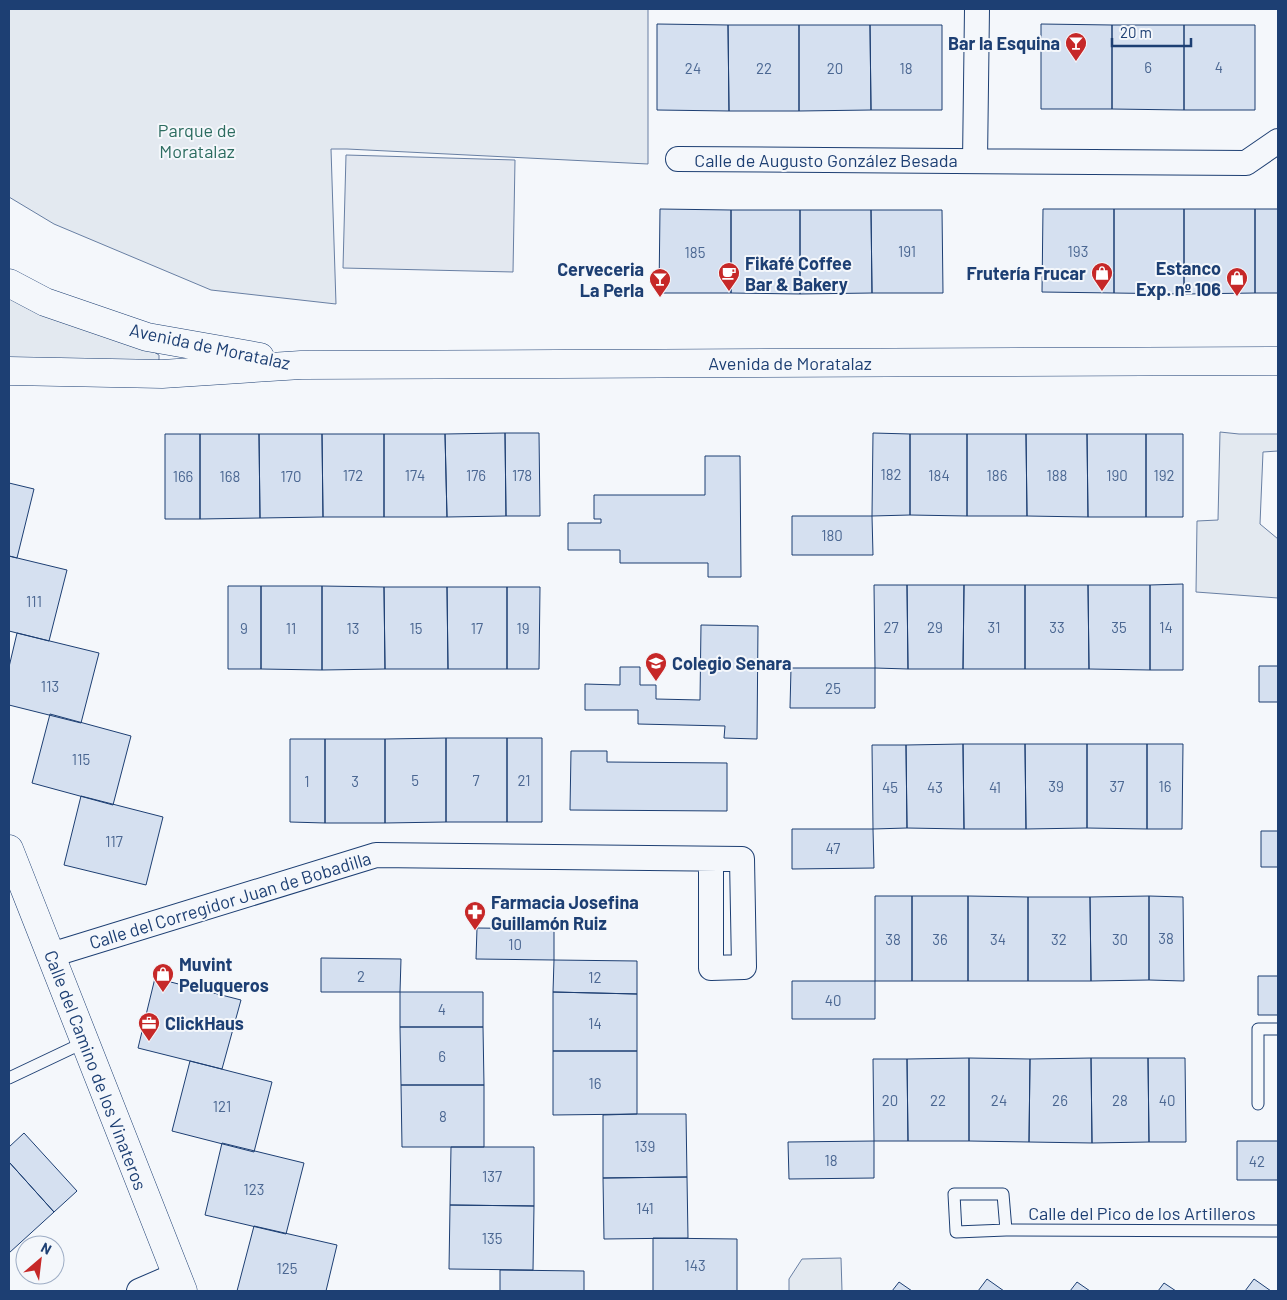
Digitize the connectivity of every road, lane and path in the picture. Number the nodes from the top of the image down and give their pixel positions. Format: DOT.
graph roads {
  1 [pos="977,9"];
  2 [pos="1278,141"];
  3 [pos="678,159"];
  4 [pos="975,161"];
  5 [pos="9,283"];
  6 [pos="1278,361"];
  7 [pos="301,365"];
  8 [pos="9,371"];
  9 [pos="9,849"];
  10 [pos="710,859"];
  11 [pos="51,955"];
  12 [pos="1278,1029"];
  13 [pos="84,1042"];
  14 [pos="9,1078"];
  15 [pos="1258,1104"];
  16 [pos="1006,1230"];
  17 [pos="1278,1231"];
  18 [pos="180,1283"];
  19 [pos="139,1291"];
  1 -- 4 [label="street, Calle de Augusto González Besada"];
  2 -- 4 [label="street, Calle de Augusto González Besada"];
  3 -- 4 [label="street, Calle de Augusto González Besada"];
  5 -- 7 [label="main road, Avenida de Moratalaz"];
  6 -- 7 [label="main road, Avenida de Moratalaz"];
  7 -- 8 [label="main road, Avenida de Moratalaz"];
  9 -- 11 [label="main road, Calle del Camino de los Vinateros"];
  10 -- 11 [label="street, Calle del Corregidor Juan de Bobadilla"];
  11 -- 13 [label="main road, Calle del Camino de los Vinateros"];
  12 -- 15 [label="lane"];
  13 -- 14 [label="lane"];
  13 -- 18 [label="main road, Calle del Camino de los Vinateros"];
  16 -- 16 [label="lane, Calle del Pico de los Artilleros"];
  16 -- 17 [label="lane, Calle del Pico de los Artilleros"];
  18 -- 19 [label="street"];
}
